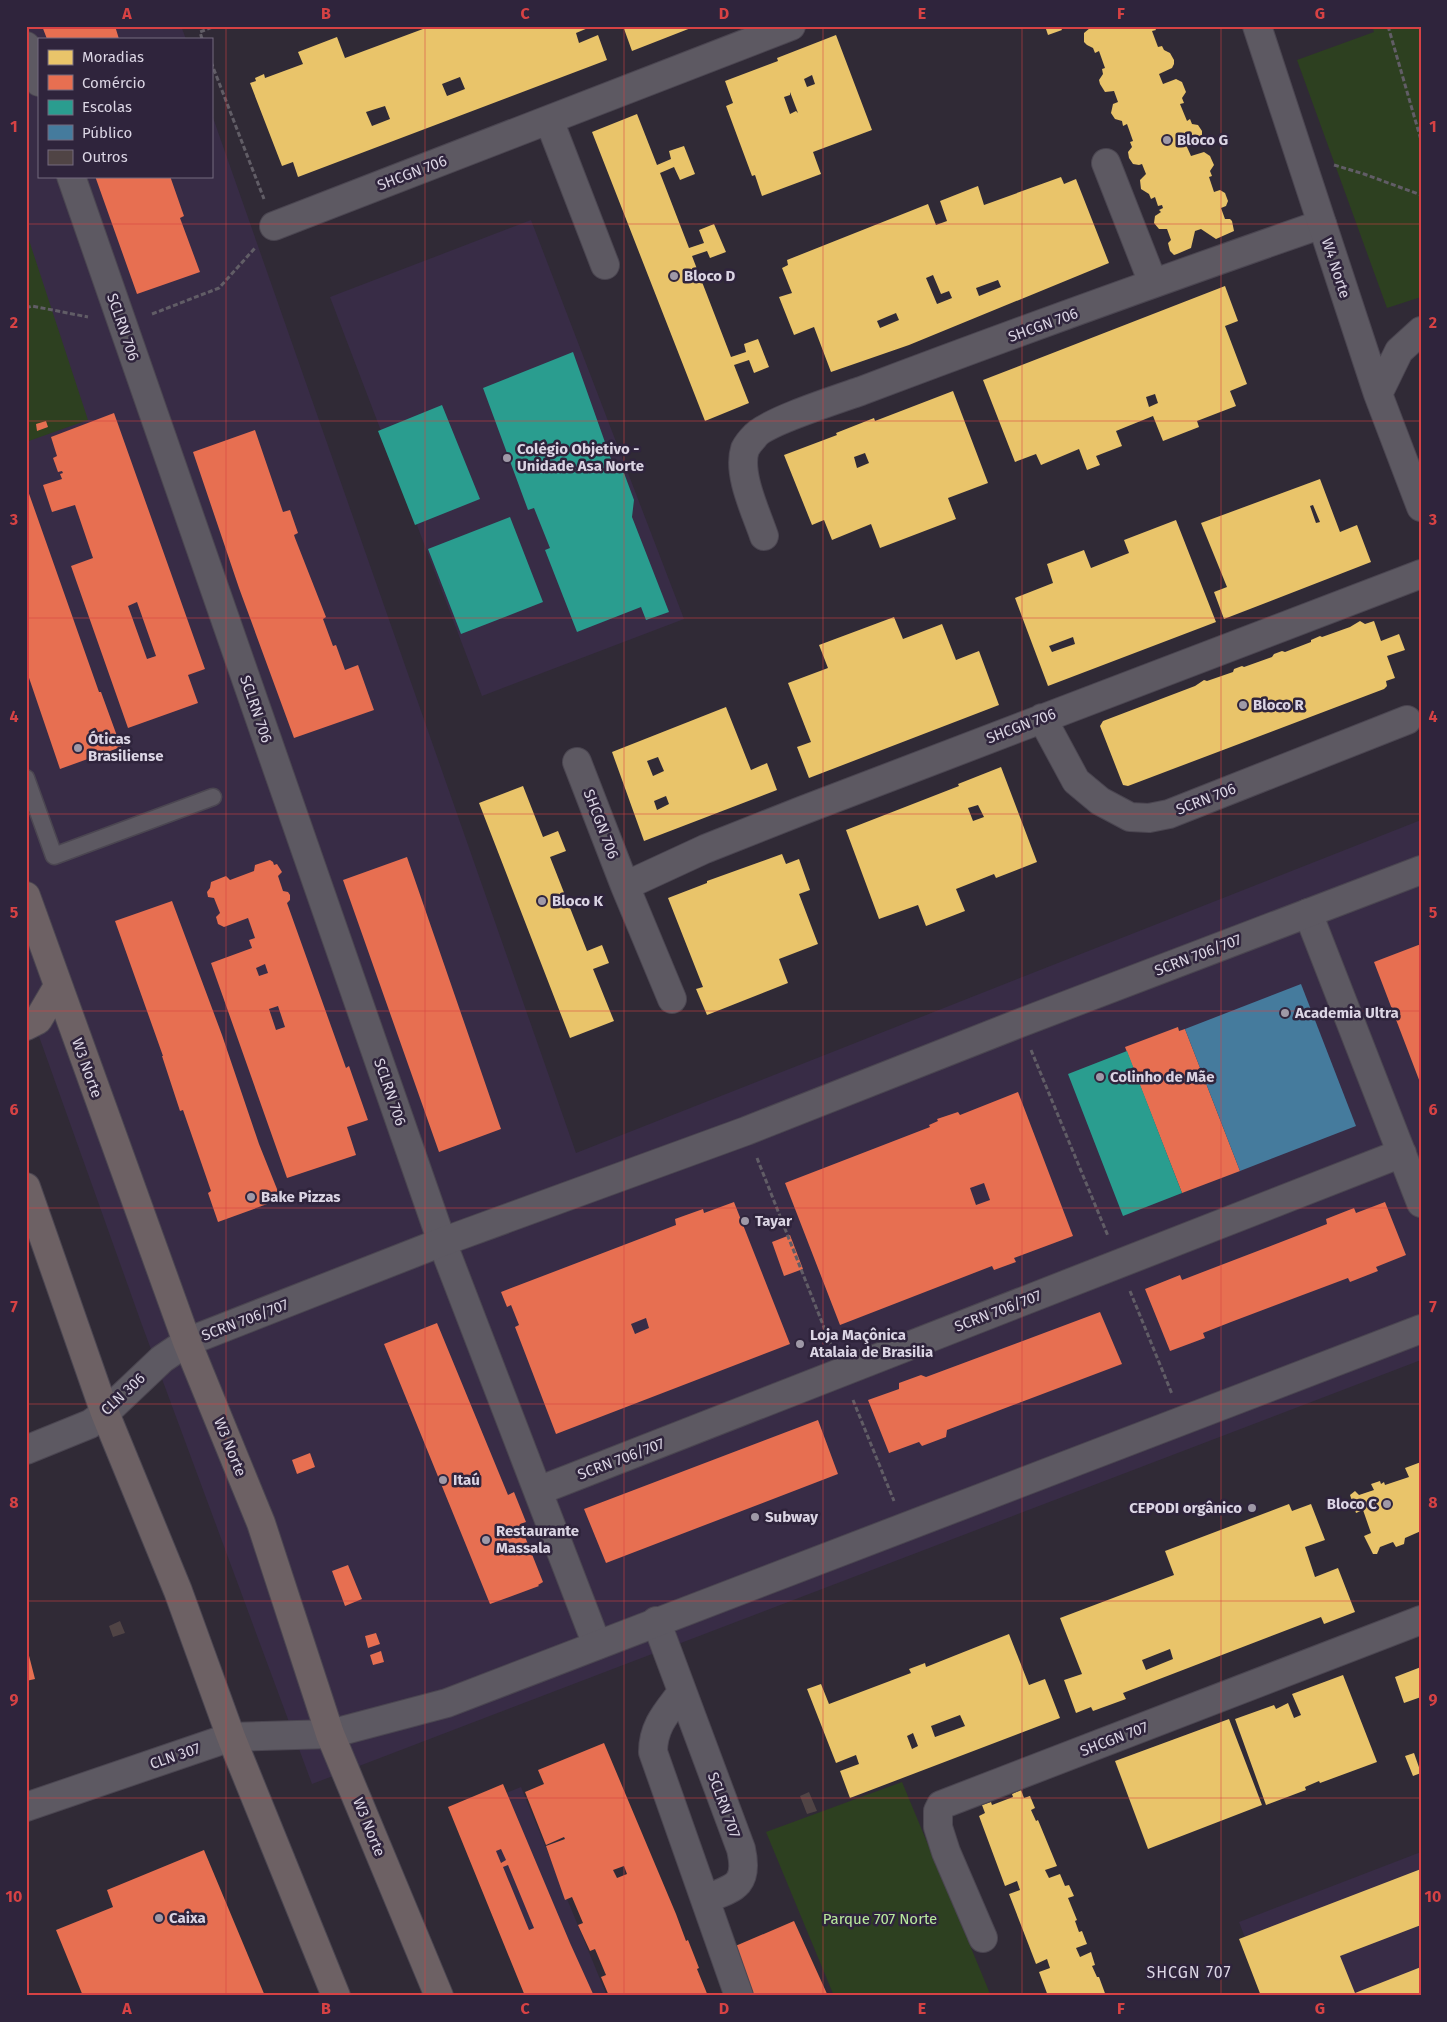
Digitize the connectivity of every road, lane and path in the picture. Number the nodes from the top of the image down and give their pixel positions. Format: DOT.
graph roads {
  1 [pos="215,26"];
  2 [pos="791,26"];
  3 [pos="1257,26"];
  4 [pos="1388,26"];
  5 [pos="202,38"];
  6 [pos="27,47"];
  7 [pos="212,65"];
  8 [pos="38,79"];
  9 [pos="549,120"];
  10 [pos="1421,140"];
  11 [pos="1300,156"];
  12 [pos="1106,163"];
  13 [pos="72,178"];
  14 [pos="1421,195"];
  15 [pos="1322,224"];
  16 [pos="274,226"];
  17 [pos="605,265"];
  18 [pos="1153,283"];
  19 [pos="26,308"];
  20 [pos="123,325"];
  21 [pos="1421,331"];
  22 [pos="1378,394"];
  23 [pos="1421,507"];
  24 [pos="764,536"];
  25 [pos="1421,574"];
  26 [pos="1042,718"];
  27 [pos="1407,720"];
  28 [pos="577,762"];
  29 [pos="26,778"];
  30 [pos="214,797"];
  31 [pos="1421,870"];
  32 [pos="625,886"];
  33 [pos="26,896"];
  34 [pos="1308,913"];
  35 [pos="58,986"];
  36 [pos="672,998"];
  37 [pos="1020,1023"];
  38 [pos="26,1026"];
  39 [pos="746,1131"];
  40 [pos="1402,1153"];
  41 [pos="26,1187"];
  42 [pos="1421,1203"];
  43 [pos="442,1242"];
  44 [pos="1119,1264"];
  45 [pos="1421,1329"];
  46 [pos="187,1342"];
  47 [pos="842,1372"];
  48 [pos="105,1413"];
  49 [pos="1182,1420"];
  50 [pos="26,1450"];
  51 [pos="538,1491"];
  52 [pos="904,1527"];
  53 [pos="1421,1620"];
  54 [pos="656,1621"];
  55 [pos="597,1645"];
  56 [pos="682,1692"];
  57 [pos="330,1734"];
  58 [pos="231,1737"];
  59 [pos="26,1807"];
  60 [pos="705,1899"];
  61 [pos="983,1938"];
  62 [pos="336,1996"];
  63 [pos="439,1996"];
  64 [pos="739,1996"];
  1 -- 5 [label="path"];
  2 -- 9 [label="street, SHCGN 706"];
  3 -- 11 [label="street, W4 Norte"];
  4 -- 10 [label="path"];
  6 -- 8 [label="street"];
  7 -- 16 [label="path"];
  9 -- 16 [label="street, SHCGN 706"];
  9 -- 17 [label="street"];
  11 -- 14 [label="path"];
  11 -- 15 [label="street, W4 Norte"];
  12 -- 18 [label="street"];
  13 -- 20 [label="street, SCLRN 706"];
  15 -- 18 [label="street, SHCGN 706"];
  15 -- 22 [label="street, W4 Norte"];
  16 -- 20 [label="path"];
  18 -- 24 [label="street, SHCGN 706"];
  19 -- 20 [label="path"];
  20 -- 43 [label="street, SCLRN 706"];
  21 -- 22 [label="street"];
  22 -- 23 [label="street, W4 Norte"];
  25 -- 26 [label="street, SHCGN 706"];
  26 -- 27 [label="street, SCRN 706"];
  26 -- 32 [label="street, SHCGN 706"];
  28 -- 32 [label="street, SHCGN 706"];
  29 -- 30 [label="lane"];
  31 -- 34 [label="street, SCRN 706/707"];
  32 -- 36 [label="street, SHCGN 706"];
  33 -- 35 [label="main road, W3 Norte"];
  34 -- 37 [label="street, SCRN 706/707"];
  34 -- 40 [label="street"];
  35 -- 38 [label="main road"];
  35 -- 46 [label="main road, W3 Norte"];
  37 -- 39 [label="street, SCRN 706/707"];
  37 -- 44 [label="path"];
  39 -- 43 [label="street, SCRN 706/707"];
  39 -- 47 [label="path"];
  40 -- 42 [label="street"];
  40 -- 44 [label="street, SCRN 706/707"];
  41 -- 48 [label="main road"];
  43 -- 46 [label="street, SCRN 706/707"];
  43 -- 51 [label="street"];
  44 -- 47 [label="street, SCRN 706/707"];
  44 -- 49 [label="path"];
  45 -- 49 [label="street"];
  46 -- 48 [label="street, CLN 306"];
  46 -- 57 [label="main road, W3 Norte"];
  47 -- 51 [label="street, SCRN 706/707"];
  47 -- 52 [label="path"];
  48 -- 50 [label="street, CLN 306"];
  48 -- 58 [label="main road"];
  49 -- 52 [label="street"];
  51 -- 55 [label="street"];
  52 -- 54 [label="street"];
  53 -- 61 [label="street, SHCGN 707"];
  54 -- 55 [label="street"];
  54 -- 56 [label="street, SCLRN 707"];
  55 -- 57 [label="street"];
  56 -- 60 [label="street"];
  56 -- 60 [label="street, SCLRN 707"];
  57 -- 58 [label="street, CLN 307"];
  57 -- 63 [label="main road, W3 Norte"];
  58 -- 59 [label="street, CLN 307"];
  58 -- 62 [label="main road"];
  60 -- 64 [label="street"];
}
